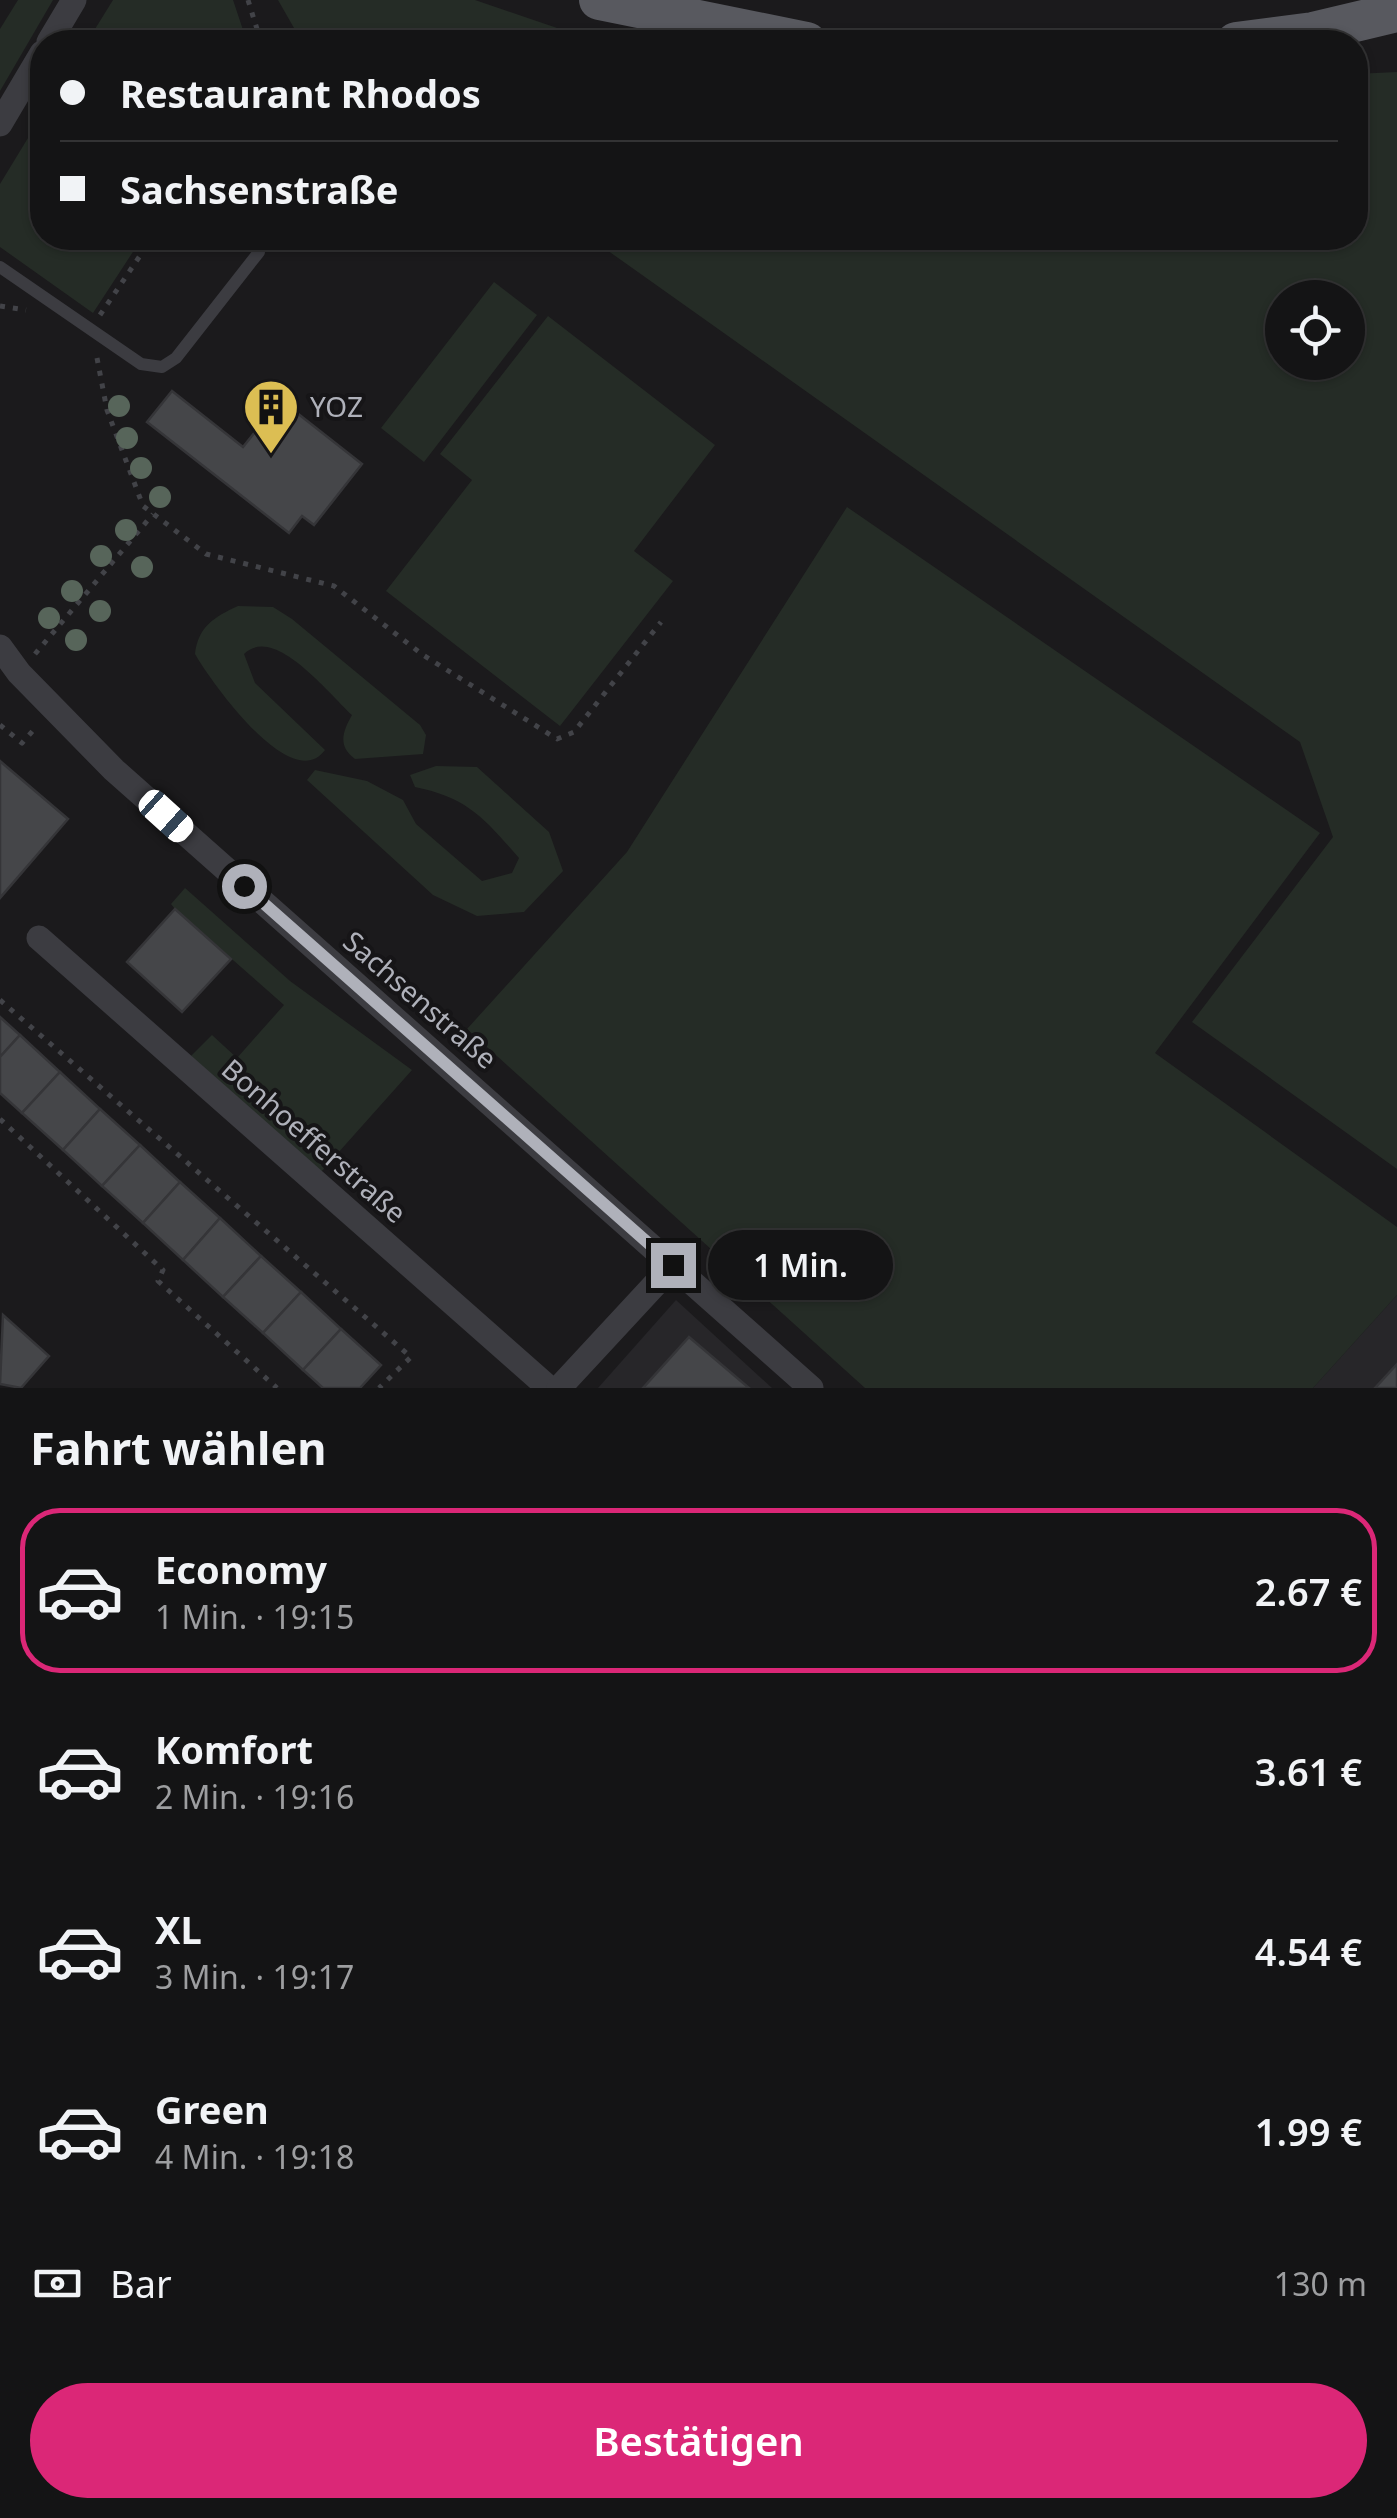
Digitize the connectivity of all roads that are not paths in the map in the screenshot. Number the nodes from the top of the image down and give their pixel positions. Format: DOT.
graph roads {
  1 [pos="74,0"];
  2 [pos="599,0"];
  3 [pos="1397,12"];
  4 [pos="56,30"];
  5 [pos="748,30"];
  6 [pos="1320,30"];
  7 [pos="30,73"];
  8 [pos="0,124"];
  9 [pos="258,252"];
  10 [pos="0,267"];
  11 [pos="0,647"];
  12 [pos="38,938"];
  13 [pos="673,1265"];
  14 [pos="549,1388"];
  15 [pos="559,1388"];
  16 [pos="811,1388"];
  1 -- 4 [label="street"];
  2 -- 5 [label="main road"];
  3 -- 6 [label="main road"];
  7 -- 8 [label="street"];
  9 -- 10 [label="lane"];
  11 -- 13 [label="street, Sachsenstraße"];
  12 -- 14 [label="street, Bonhoefferstraße"];
  13 -- 15 [label="street"];
  13 -- 16 [label="street, Sachsenstraße"];
}
